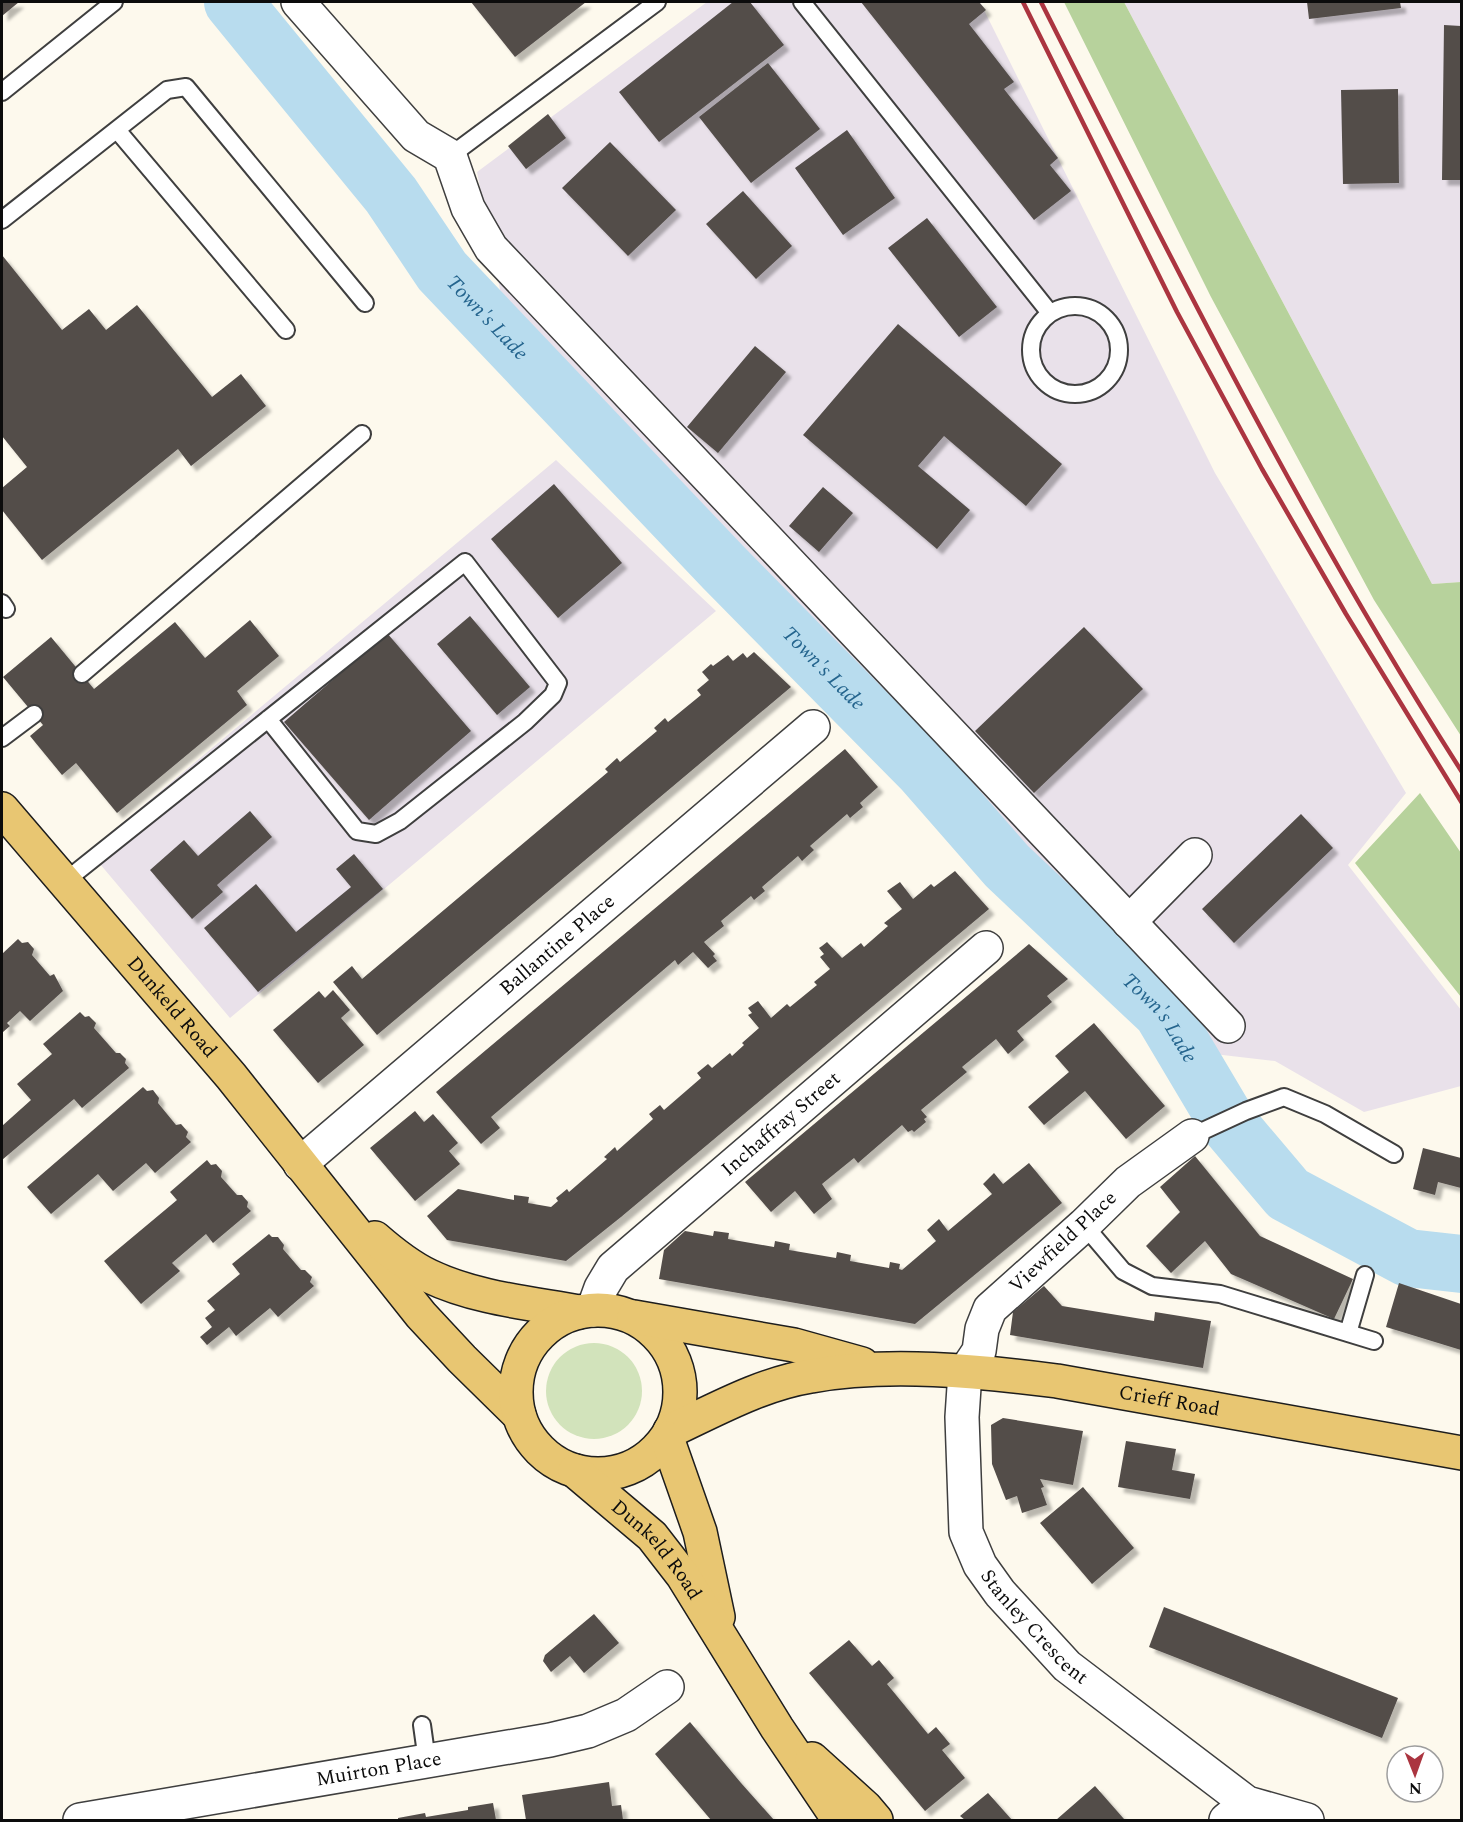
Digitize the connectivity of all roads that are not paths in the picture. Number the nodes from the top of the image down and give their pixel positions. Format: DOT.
graph roads {
  1 [pos="114,2"];
  2 [pos="298,2"];
  3 [pos="657,2"];
  4 [pos="801,2"];
  5 [pos="2,92"];
  6 [pos="117,130"];
  7 [pos="450,156"];
  8 [pos="2,220"];
  9 [pos="365,303"];
  10 [pos="1050,313"];
  11 [pos="286,330"];
  12 [pos="362,434"];
  13 [pos="82,674"];
  14 [pos="34,714"];
  15 [pos="268,719"];
  16 [pos="813,727"];
  17 [pos="2,738"];
  18 [pos="2,809"];
  19 [pos="1195,855"];
  20 [pos="64,882"];
  21 [pos="1129,922"];
  22 [pos="986,948"];
  23 [pos="1228,1026"];
  24 [pos="1203,1132"];
  25 [pos="1394,1154"];
  26 [pos="300,1164"];
  27 [pos="339,1209"];
  28 [pos="1084,1226"];
  29 [pos="1365,1275"];
  30 [pos="586,1311"];
  31 [pos="627,1316"];
  32 [pos="1348,1333"];
  33 [pos="1374,1341"];
  34 [pos="875,1368"];
  35 [pos="965,1372"];
  36 [pos="519,1415"];
  37 [pos="669,1435"];
  38 [pos="1461,1453"];
  39 [pos="575,1471"];
  40 [pos="724,1642"];
  41 [pos="667,1687"];
  42 [pos="422,1725"];
  43 [pos="777,1728"];
  44 [pos="427,1761"];
  45 [pos="1237,1812"];
  46 [pos="80,1821"];
  47 [pos="839,1821"];
  48 [pos="876,1821"];
  49 [pos="1307,1821"];
  1 -- 5 [label="lane"];
  2 -- 7 [label="street"];
  3 -- 7 [label="lane"];
  4 -- 10 [label="lane"];
  6 -- 8 [label="lane"];
  6 -- 9 [label="lane"];
  6 -- 11 [label="lane"];
  7 -- 21 [label="street"];
  10 -- 10 [label="lane"];
  12 -- 13 [label="lane"];
  14 -- 17 [label="lane"];
  15 -- 15 [label="lane"];
  15 -- 20 [label="lane"];
  16 -- 26 [label="street, Ballantine Place"];
  18 -- 20 [label="main road, Dunkeld Road"];
  19 -- 21 [label="street"];
  20 -- 26 [label="main road, Dunkeld Road"];
  21 -- 23 [label="street"];
  22 -- 30 [label="street, Inchaffray Street"];
  24 -- 25 [label="lane"];
  24 -- 28 [label="street, Viewfield Place"];
  26 -- 27 [label="main road, Dunkeld Road"];
  27 -- 30 [label="main road, Dunkeld Road"];
  27 -- 36 [label="main road, Dunkeld Road"];
  28 -- 32 [label="lane"];
  28 -- 35 [label="street, Viewfield Place"];
  29 -- 32 [label="lane"];
  30 -- 31 [label="main road"];
  30 -- 36 [label="main road"];
  31 -- 34 [label="main road, Crieff Road"];
  31 -- 37 [label="main road"];
  32 -- 33 [label="lane"];
  34 -- 35 [label="main road, Crieff Road"];
  34 -- 37 [label="main road, Crieff Road"];
  35 -- 38 [label="main road, Crieff Road"];
  35 -- 45 [label="street, Stanley Crescent"];
  36 -- 39 [label="main road"];
  37 -- 39 [label="main road"];
  37 -- 40 [label="main road, Dunkeld Road"];
  39 -- 40 [label="main road, Dunkeld Road"];
  40 -- 43 [label="main road, Dunkeld Road"];
  41 -- 44 [label="street, Muirton Place"];
  42 -- 44 [label="lane"];
  43 -- 47 [label="main road, Dunkeld Road"];
  43 -- 48 [label="main road, Dunkeld Road"];
  44 -- 46 [label="street, Muirton Place"];
  45 -- 49 [label="street, Stanley Crescent"];
}
